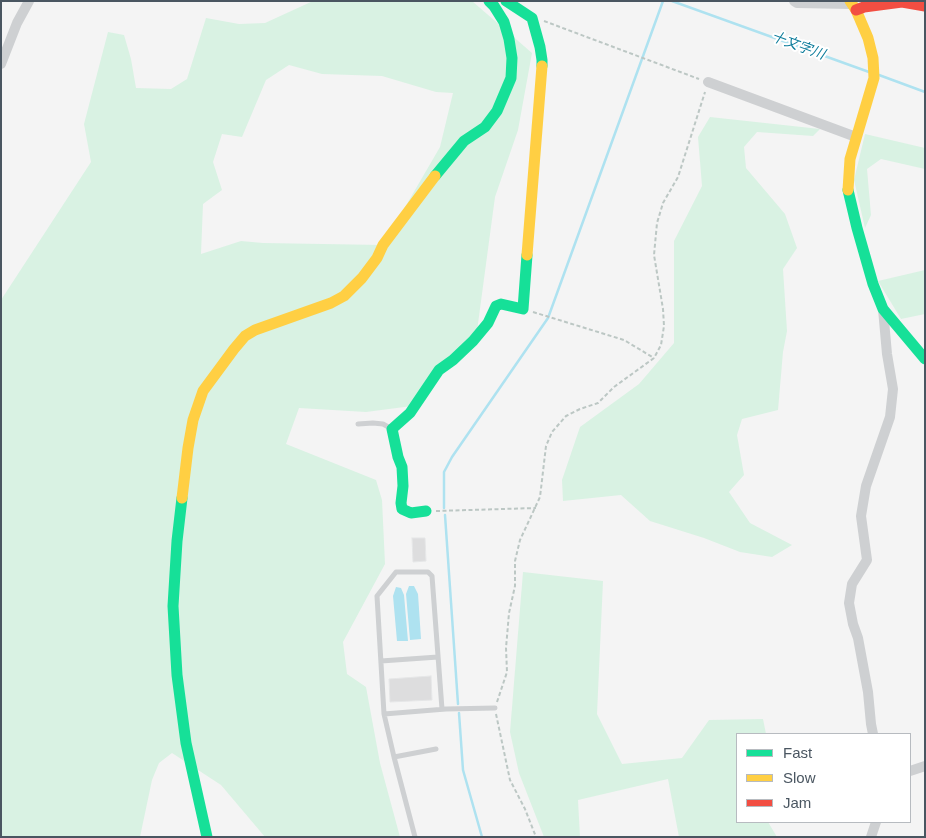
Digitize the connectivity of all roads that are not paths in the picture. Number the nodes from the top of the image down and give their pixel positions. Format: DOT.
graph roads {
  1 [pos="29,1"];
  2 [pos="489,1"];
  3 [pos="506,1"];
  4 [pos="794,1"];
  5 [pos="852,5"];
  6 [pos="925,6"];
  7 [pos="1,64"];
  8 [pos="708,82"];
  9 [pos="856,137"];
  10 [pos="883,310"];
  11 [pos="925,359"];
  12 [pos="358,424"];
  13 [pos="392,429"];
  14 [pos="426,511"];
  15 [pos="438,656"];
  16 [pos="381,661"];
  17 [pos="495,708"];
  18 [pos="442,709"];
  19 [pos="384,714"];
  20 [pos="873,733"];
  21 [pos="436,749"];
  22 [pos="394,757"];
  23 [pos="925,766"];
  24 [pos="911,771"];
  25 [pos="876,823"];
  26 [pos="207,837"];
  27 [pos="415,837"];
  28 [pos="871,837"];
  1 -- 7 [label="street"];
  2 -- 26 [label="street"];
  3 -- 13 [label="street"];
  4 -- 5 [label="street"];
  5 -- 6 [label="street"];
  5 -- 9 [label="street"];
  8 -- 9 [label="street"];
  9 -- 10 [label="street"];
  10 -- 11 [label="street"];
  10 -- 20 [label="street"];
  12 -- 13 [label="lane"];
  13 -- 14 [label="street"];
  15 -- 16 [label="lane"];
  15 -- 16 [label="lane"];
  15 -- 18 [label="lane"];
  16 -- 19 [label="lane"];
  17 -- 18 [label="lane"];
  18 -- 19 [label="lane"];
  19 -- 22 [label="lane"];
  21 -- 22 [label="lane"];
  22 -- 27 [label="lane"];
  23 -- 24 [label="street"];
  25 -- 28 [label="street"];
}
